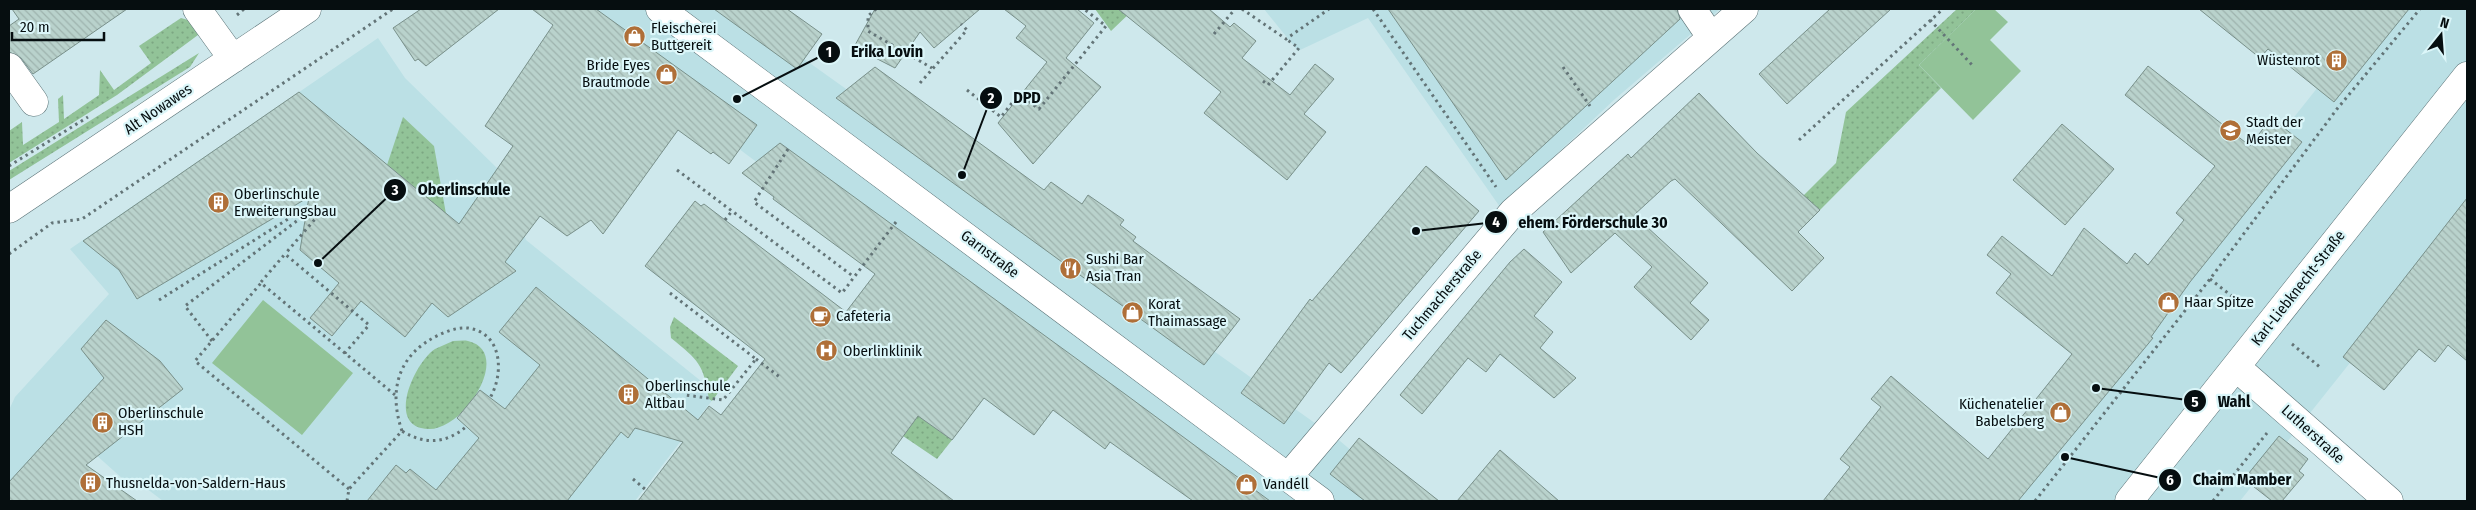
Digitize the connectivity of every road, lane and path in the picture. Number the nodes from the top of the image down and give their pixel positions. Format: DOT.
graph roads {
  1 [pos="197,9"];
  2 [pos="306,9"];
  3 [pos="393,9"];
  4 [pos="660,9"];
  5 [pos="876,9"];
  6 [pos="1084,9"];
  7 [pos="1235,9"];
  8 [pos="1242,9"];
  9 [pos="1329,9"];
  10 [pos="1372,9"];
  11 [pos="1692,9"];
  12 [pos="1744,9"];
  13 [pos="1943,9"];
  14 [pos="2420,9"];
  15 [pos="1930,20"];
  16 [pos="962,24"];
  17 [pos="1214,34"];
  18 [pos="1711,37"];
  19 [pos="1286,38"];
  20 [pos="233,59"];
  21 [pos="1973,66"];
  22 [pos="9,67"];
  23 [pos="1563,67"];
  24 [pos="932,68"];
  25 [pos="2467,76"];
  26 [pos="1263,81"];
  27 [pos="920,83"];
  28 [pos="967,90"];
  29 [pos="34,102"];
  30 [pos="92,115"];
  31 [pos="1606,129"];
  32 [pos="1799,140"];
  33 [pos="788,149"];
  34 [pos="9,166"];
  35 [pos="677,170"];
  36 [pos="914,197"];
  37 [pos="316,207"];
  38 [pos="9,209"];
  39 [pos="732,211"];
  40 [pos="309,212"];
  41 [pos="1513,212"];
  42 [pos="725,220"];
  43 [pos="9,254"];
  44 [pos="285,254"];
  45 [pos="854,277"];
  46 [pos="261,283"];
  47 [pos="670,294"];
  48 [pos="158,300"];
  49 [pos="212,341"];
  50 [pos="345,353"];
  51 [pos="756,359"];
  52 [pos="2236,368"];
  53 [pos="781,378"];
  54 [pos="395,394"];
  55 [pos="685,395"];
  56 [pos="490,398"];
  57 [pos="2286,409"];
  58 [pos="467,426"];
  59 [pos="402,431"];
  60 [pos="1288,476"];
  61 [pos="633,479"];
  62 [pos="349,489"];
  63 [pos="646,490"];
  64 [pos="347,501"];
  65 [pos="1320,501"];
  66 [pos="2035,501"];
  67 [pos="2129,501"];
  68 [pos="2213,501"];
  69 [pos="2389,501"];
  1 -- 20 [label="street"];
  2 -- 20 [label="street, Alt Nowawes"];
  3 -- 43 [label="path"];
  4 -- 36 [label="street, Garnstraße"];
  5 -- 24 [label="path"];
  6 -- 28 [label="path"];
  7 -- 17 [label="path"];
  8 -- 19 [label="path"];
  9 -- 19 [label="path"];
  10 -- 41 [label="path"];
  11 -- 18 [label="street"];
  12 -- 18 [label="street, Tuchmacherstraße"];
  13 -- 15 [label="path"];
  14 -- 66 [label="path"];
  15 -- 21 [label="path"];
  15 -- 32 [label="path"];
  16 -- 24 [label="path"];
  18 -- 31 [label="street, Tuchmacherstraße"];
  19 -- 26 [label="path"];
  20 -- 38 [label="street, Alt Nowawes"];
  22 -- 29 [label="street"];
  23 -- 31 [label="path"];
  24 -- 27 [label="path"];
  25 -- 52 [label="street, Karl-Liebknecht-Straße"];
  30 -- 34 [label="path"];
  31 -- 41 [label="street, Tuchmacherstraße"];
  33 -- 45 [label="path"];
  35 -- 39 [label="path"];
  36 -- 45 [label="path"];
  36 -- 60 [label="street, Garnstraße"];
  37 -- 40 [label="path"];
  39 -- 42 [label="path"];
  39 -- 45 [label="path"];
  40 -- 44 [label="path"];
  40 -- 48 [label="path"];
  40 -- 49 [label="path"];
  41 -- 60 [label="street, Tuchmacherstraße"];
  44 -- 46 [label="path"];
  44 -- 50 [label="path"];
  46 -- 49 [label="path"];
  46 -- 50 [label="path"];
  47 -- 51 [label="path"];
  49 -- 62 [label="path"];
  50 -- 54 [label="path"];
  51 -- 53 [label="path"];
  51 -- 55 [label="path"];
  52 -- 57 [label="street, Lutherstraße"];
  52 -- 67 [label="street, Karl-Liebknecht-Straße"];
  54 -- 56 [label="path"];
  54 -- 59 [label="path"];
  57 -- 68 [label="path"];
  57 -- 69 [label="street, Lutherstraße"];
  58 -- 59 [label="path"];
  59 -- 62 [label="path"];
  60 -- 65 [label="street, Garnstraße"];
  61 -- 63 [label="path"];
  62 -- 64 [label="path"];
}
